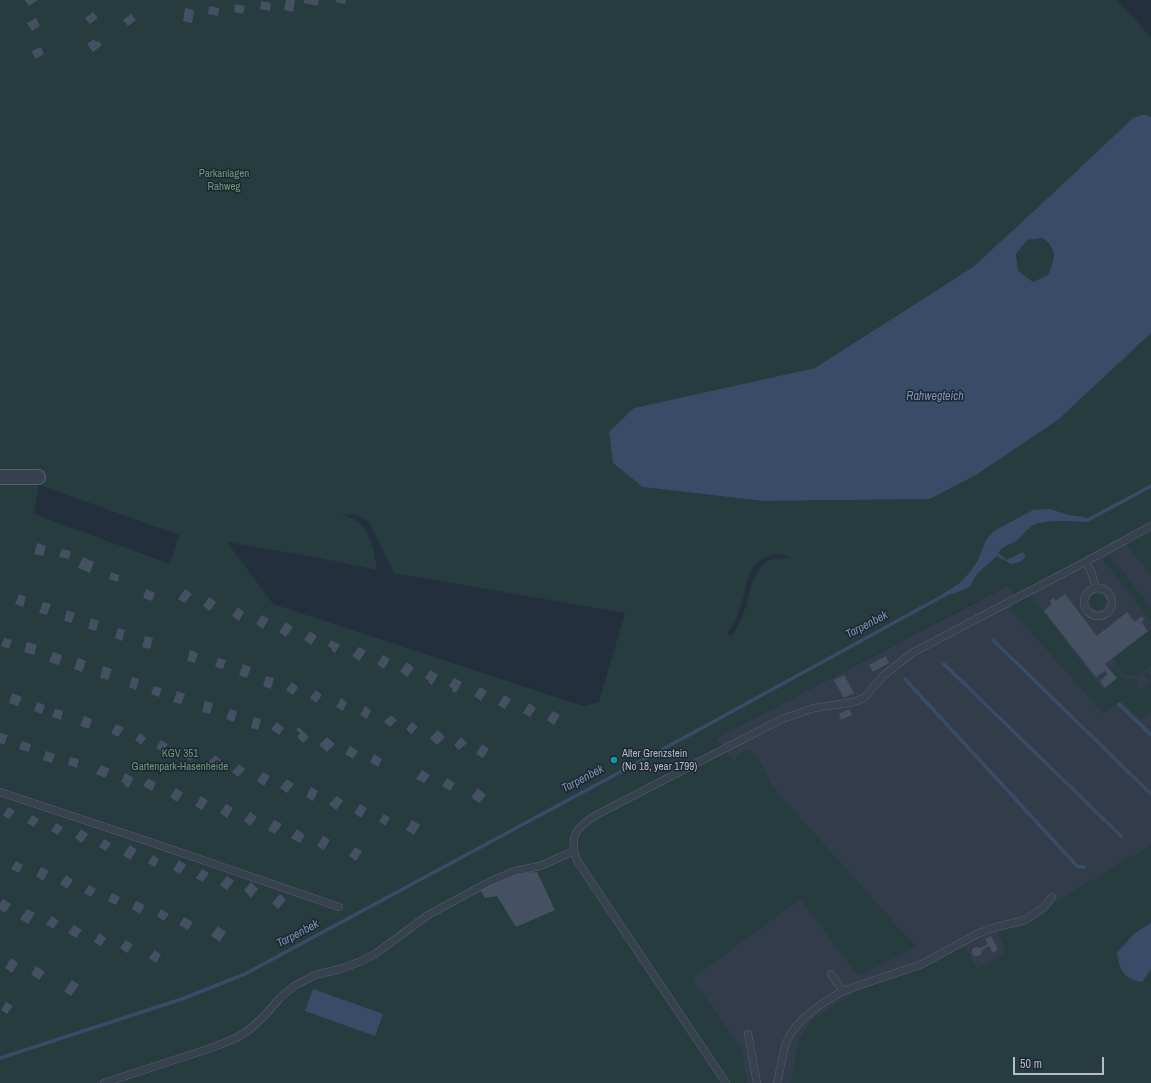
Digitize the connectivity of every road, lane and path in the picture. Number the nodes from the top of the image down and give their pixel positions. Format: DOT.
graph roads {
  1 [pos="0,476"];
  2 [pos="38,477"];
  3 [pos="1151,526"];
  4 [pos="1085,562"];
  5 [pos="1096,588"];
  6 [pos="0,792"];
  7 [pos="574,851"];
  8 [pos="1052,898"];
  9 [pos="339,907"];
  10 [pos="831,974"];
  11 [pos="843,991"];
  12 [pos="748,1034"];
  13 [pos="104,1083"];
  14 [pos="726,1083"];
  15 [pos="757,1083"];
  16 [pos="777,1083"];
  1 -- 2 [label="street"];
  3 -- 4 [label="lane"];
  4 -- 5 [label="lane"];
  4 -- 7 [label="lane"];
  6 -- 9 [label="lane"];
  7 -- 13 [label="lane"];
  7 -- 14 [label="lane"];
  8 -- 11 [label="lane"];
  10 -- 11 [label="lane"];
  11 -- 16 [label="lane"];
  12 -- 15 [label="lane"];
}
